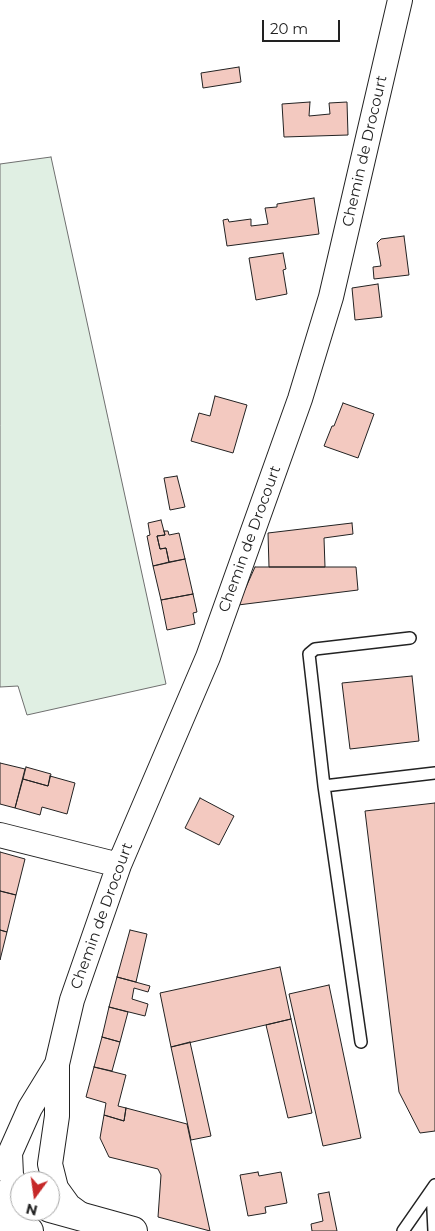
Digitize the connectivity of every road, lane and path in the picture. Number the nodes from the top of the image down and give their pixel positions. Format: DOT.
graph roads {
  1 [pos="400,0"];
  2 [pos="410,638"];
  3 [pos="435,773"];
  4 [pos="324,786"];
  5 [pos="0,836"];
  6 [pos="119,865"];
  7 [pos="361,1042"];
  8 [pos="57,1064"];
  9 [pos="5,1158"];
  10 [pos="45,1171"];
  11 [pos="10,1172"];
  12 [pos="433,1187"];
  13 [pos="60,1193"];
  14 [pos="60,1211"];
  15 [pos="84,1217"];
  16 [pos="0,1224"];
  17 [pos="29,1231"];
  18 [pos="133,1231"];
  19 [pos="403,1231"];
  20 [pos="434,1231"];
  1 -- 6 [label="street, Chemin de Drocourt"];
  2 -- 4 [label="lane"];
  3 -- 4 [label="lane"];
  4 -- 7 [label="lane"];
  5 -- 6 [label="street"];
  6 -- 8 [label="street, Chemin de Drocourt"];
  8 -- 9 [label="street, Chemin de Drocourt"];
  8 -- 10 [label="street, Chemin de Drocourt"];
  9 -- 11 [label="street"];
  12 -- 19 [label="lane"];
  12 -- 20 [label="lane"];
  13 -- 15 [label="street, Chemin de Drocourt"];
  14 -- 15 [label="main road"];
  15 -- 18 [label="main road"];
  16 -- 17 [label="main road"];
}
